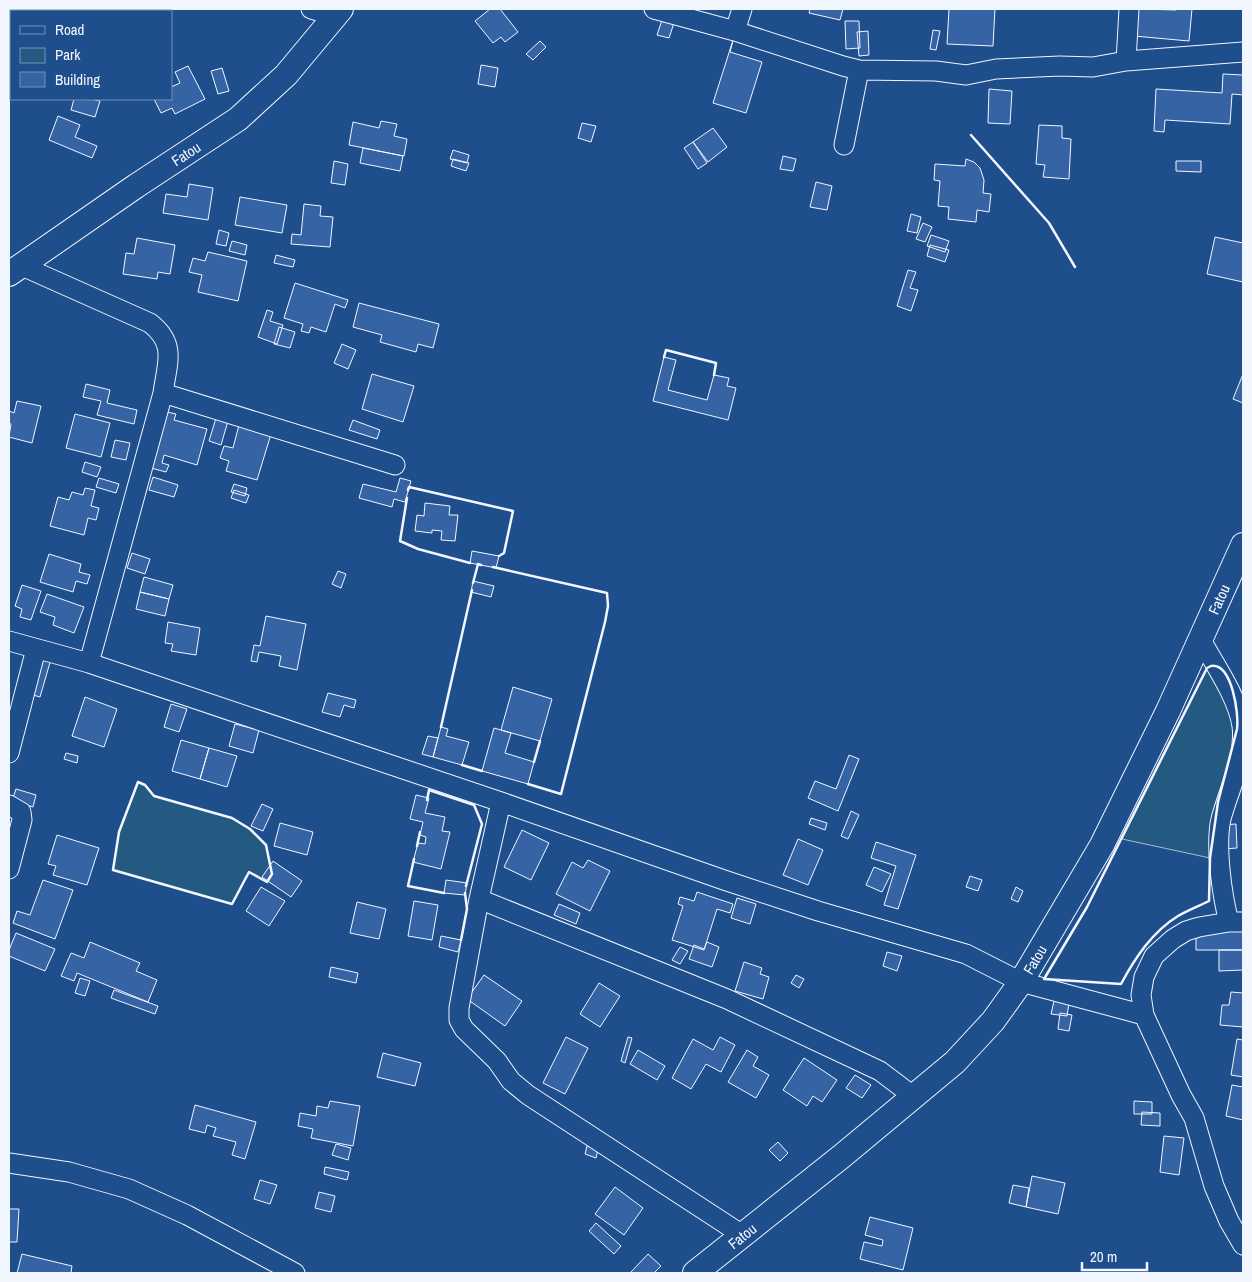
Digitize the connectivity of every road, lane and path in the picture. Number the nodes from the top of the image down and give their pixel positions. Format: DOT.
graph roads {
  1 [pos="311,9"];
  2 [pos="654,9"];
  3 [pos="742,9"];
  4 [pos="1129,9"];
  5 [pos="338,12"];
  6 [pos="735,31"];
  7 [pos="1243,52"];
  8 [pos="1126,61"];
  9 [pos="859,70"];
  10 [pos="844,145"];
  11 [pos="15,270"];
  12 [pos="163,393"];
  13 [pos="395,465"];
  14 [pos="1243,545"];
  15 [pos="1201,640"];
  16 [pos="9,641"];
  17 [pos="36,649"];
  18 [pos="89,663"];
  19 [pos="9,753"];
  20 [pos="501,802"];
  21 [pos="9,806"];
  22 [pos="9,869"];
  23 [pos="479,899"];
  24 [pos="1236,922"];
  25 [pos="1021,982"];
  26 [pos="1144,1015"];
  27 [pos="913,1096"];
  28 [pos="9,1163"];
  29 [pos="744,1236"];
  30 [pos="1243,1245"];
  31 [pos="296,1273"];
  32 [pos="695,1273"];
  1 -- 5 [label="street"];
  2 -- 6 [label="street"];
  3 -- 6 [label="street"];
  4 -- 8 [label="street"];
  5 -- 11 [label="street, Fatou"];
  6 -- 9 [label="street"];
  7 -- 8 [label="street"];
  8 -- 9 [label="street"];
  9 -- 10 [label="street"];
  11 -- 12 [label="street"];
  12 -- 13 [label="street"];
  12 -- 18 [label="street"];
  14 -- 15 [label="street, Fatou"];
  15 -- 24 [label="street"];
  15 -- 25 [label="street, Fatou"];
  16 -- 17 [label="street"];
  17 -- 18 [label="street"];
  17 -- 19 [label="street"];
  18 -- 20 [label="street"];
  20 -- 23 [label="street"];
  20 -- 25 [label="street"];
  21 -- 22 [label="street"];
  23 -- 27 [label="street"];
  23 -- 29 [label="street"];
  24 -- 26 [label="street"];
  25 -- 26 [label="street"];
  25 -- 27 [label="street, Fatou"];
  26 -- 30 [label="street"];
  27 -- 29 [label="street, Fatou"];
  28 -- 31 [label="street"];
  29 -- 32 [label="street, Fatou"];
}
